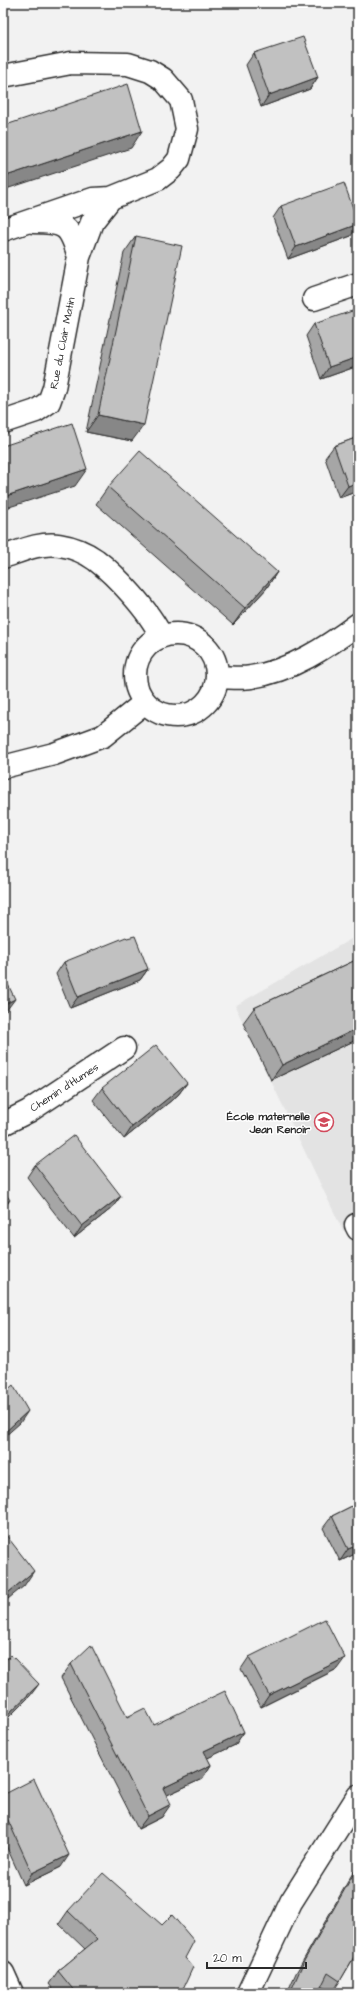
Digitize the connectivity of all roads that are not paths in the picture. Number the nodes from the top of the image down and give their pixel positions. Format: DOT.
graph roads {
  1 [pos="3,76"];
  2 [pos="111,198"];
  3 [pos="27,222"];
  4 [pos="3,230"];
  5 [pos="79,257"];
  6 [pos="358,284"];
  7 [pos="314,299"];
  8 [pos="3,422"];
  9 [pos="3,557"];
  10 [pos="358,624"];
  11 [pos="161,636"];
  12 [pos="217,677"];
  13 [pos="144,703"];
  14 [pos="3,767"];
  15 [pos="124,1048"];
  16 [pos="3,1124"];
  17 [pos="358,1796"];
  18 [pos="3,1973"];
  19 [pos="12,1993"];
  20 [pos="248,1993"];
  1 -- 2 [label="street, Rue du Clair Matin"];
  2 -- 3 [label="street, Rue du Clair Matin"];
  2 -- 5 [label="street, Rue du Clair Matin"];
  3 -- 4 [label="street, Rue du Clair Matin"];
  3 -- 5 [label="street, Rue du Clair Matin"];
  5 -- 8 [label="street, Rue du Clair Matin"];
  6 -- 7 [label="street"];
  9 -- 11 [label="street"];
  10 -- 12 [label="street"];
  11 -- 12 [label="street"];
  11 -- 13 [label="street"];
  12 -- 13 [label="street"];
  13 -- 14 [label="street"];
  15 -- 16 [label="street, Chemin d'Humes"];
  17 -- 20 [label="street"];
  18 -- 19 [label="street"];
}
